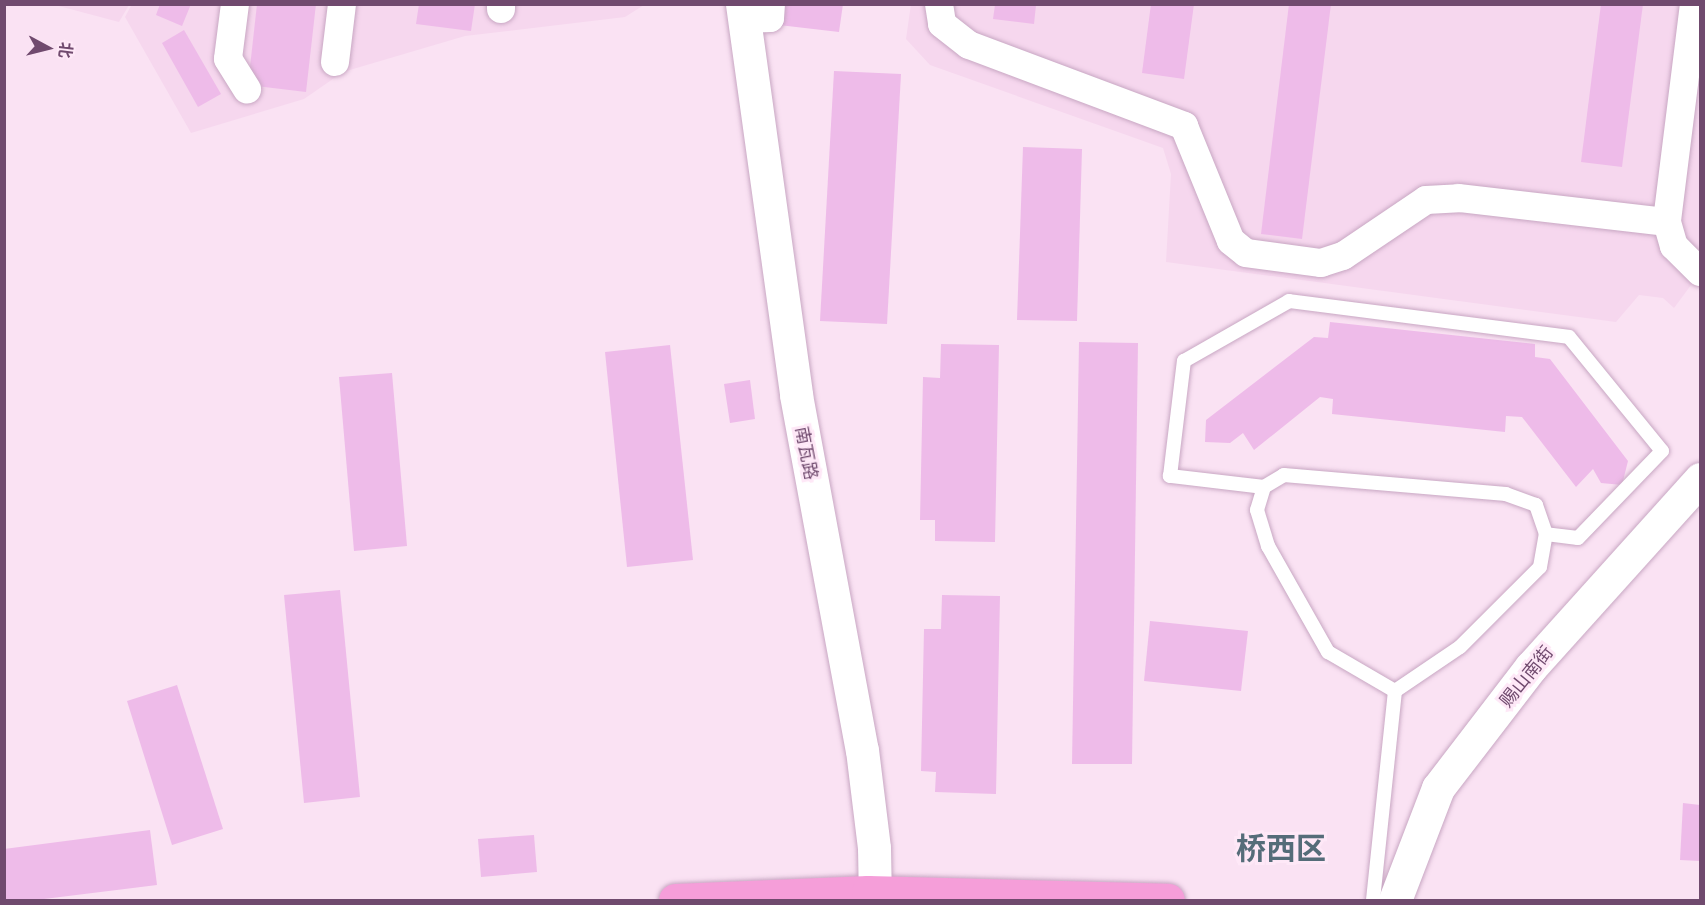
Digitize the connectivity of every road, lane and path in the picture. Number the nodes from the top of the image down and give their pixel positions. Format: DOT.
graph roads {
  1 [pos="235,4"];
  2 [pos="342,4"];
  3 [pos="939,4"];
  4 [pos="1694,4"];
  5 [pos="752,9"];
  6 [pos="335,62"];
  7 [pos="247,89"];
  8 [pos="1667,222"];
  9 [pos="1701,272"];
  10 [pos="1701,479"];
  11 [pos="1264,487"];
  12 [pos="1546,534"];
  13 [pos="1395,691"];
  14 [pos="874,896"];
  15 [pos="675,900"];
  16 [pos="1167,900"];
  17 [pos="1373,900"];
  18 [pos="1395,900"];
  1 -- 7 [label="street"];
  2 -- 6 [label="street"];
  3 -- 8 [label="street"];
  4 -- 8 [label="street"];
  5 -- 14 [label="street, 南瓦路"];
  8 -- 9 [label="street"];
  10 -- 18 [label="street, 赐山南街"];
  11 -- 12 [label="lane"];
  11 -- 12 [label="lane"];
  11 -- 13 [label="lane"];
  12 -- 13 [label="lane"];
  13 -- 17 [label="lane"];
  14 -- 15 [label="main road"];
  14 -- 16 [label="main road"];
}
